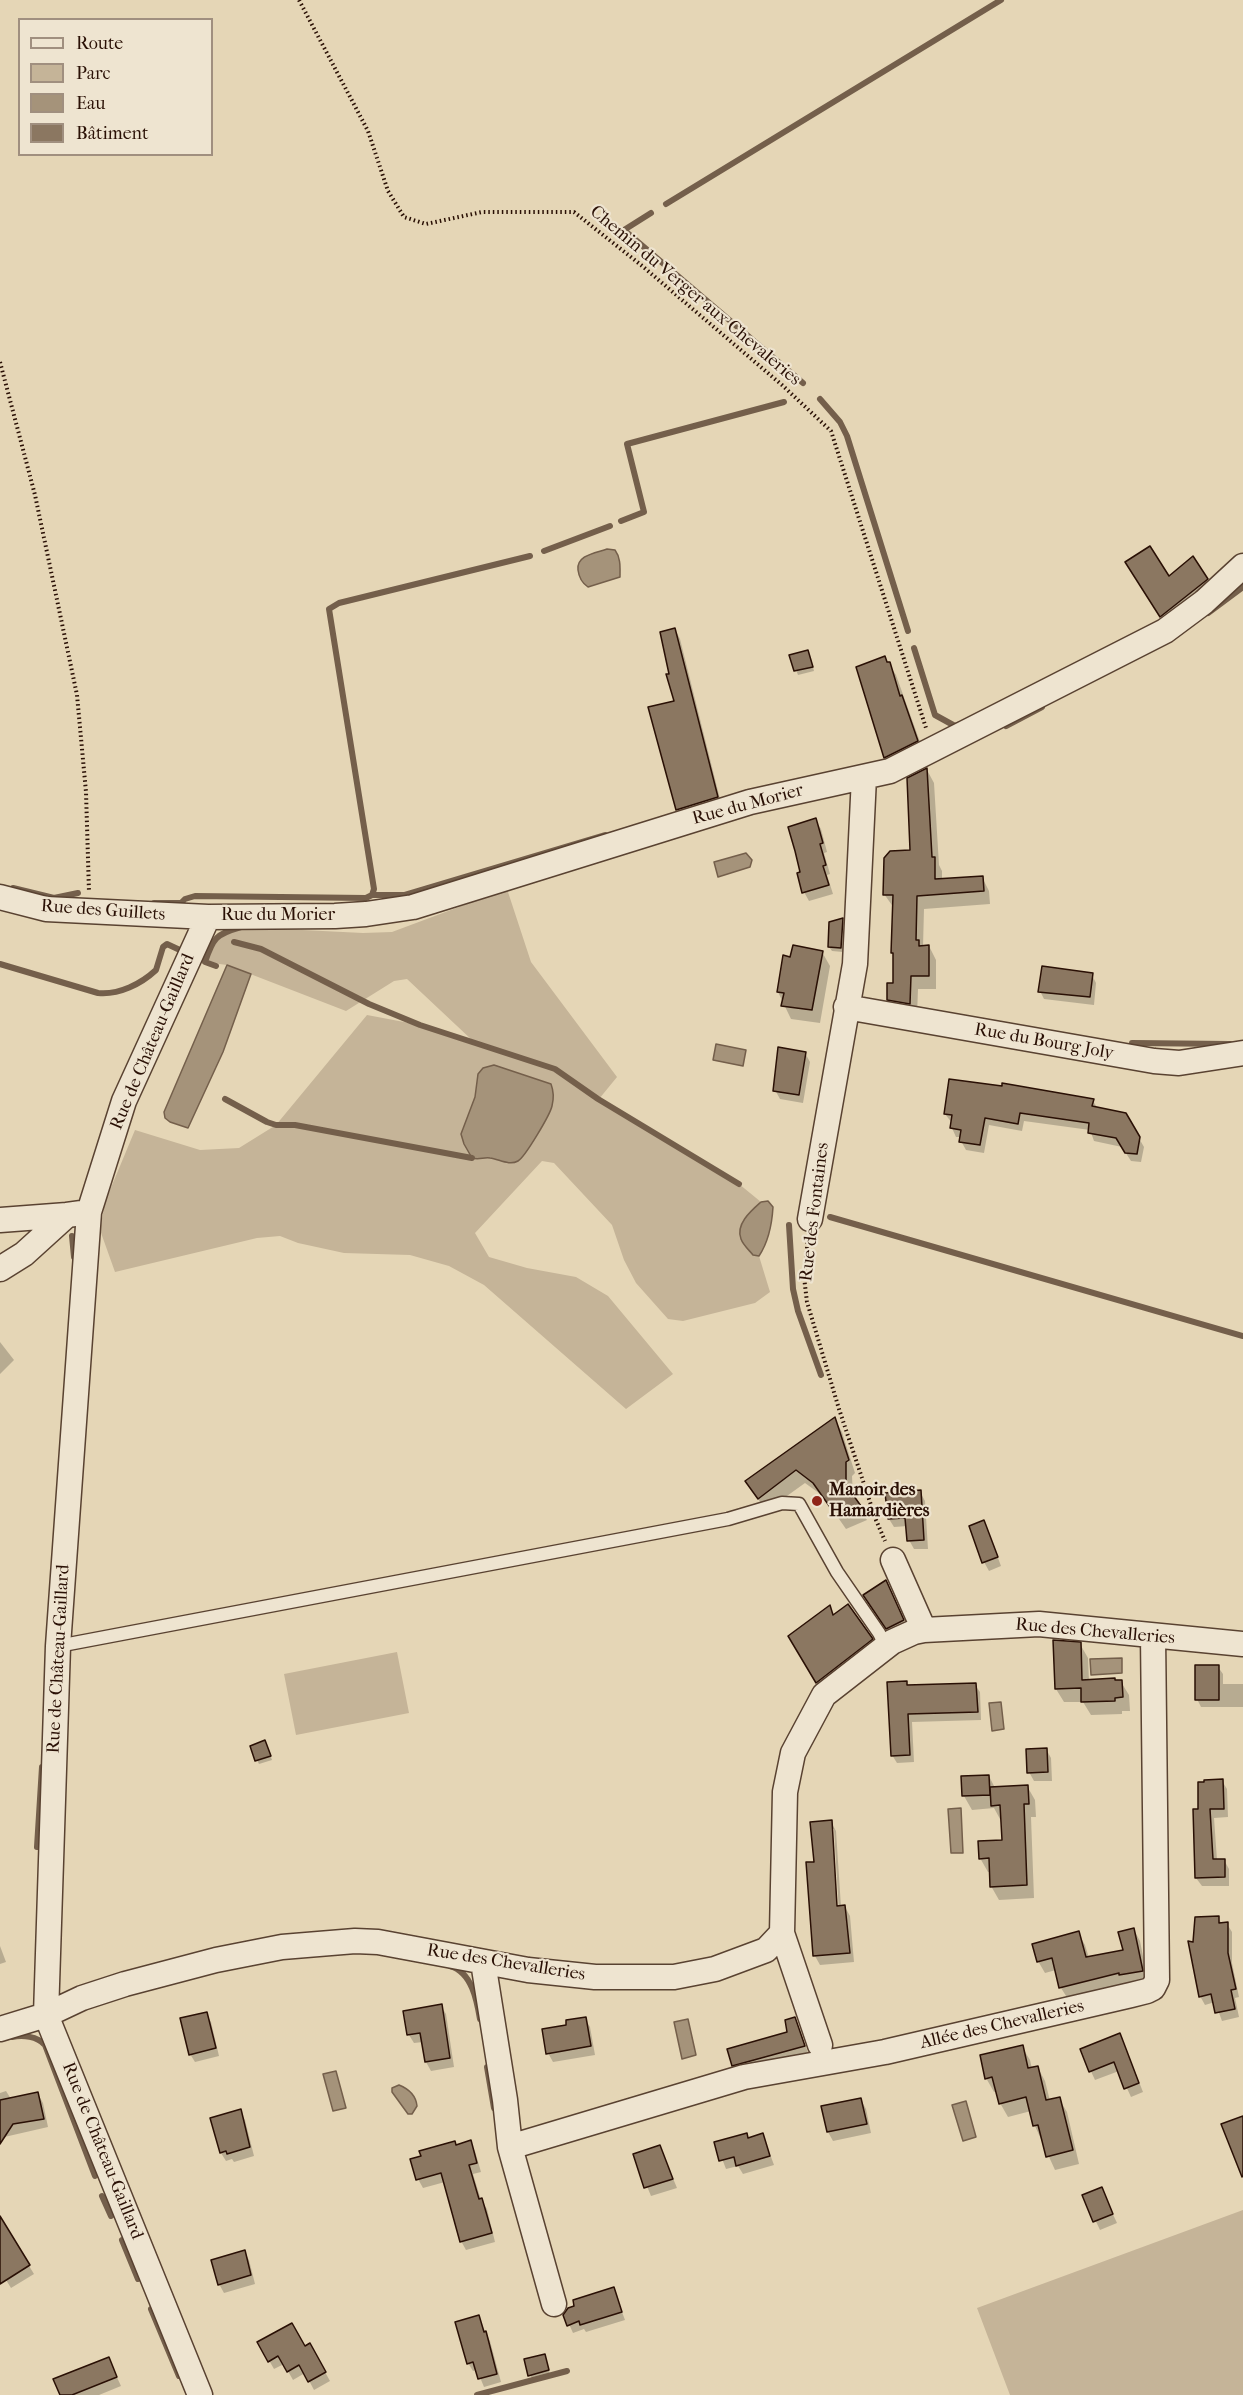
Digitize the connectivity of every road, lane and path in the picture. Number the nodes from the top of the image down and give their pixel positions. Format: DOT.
graph roads {
  1 [pos="299,0"];
  2 [pos="0,362"];
  3 [pos="1243,566"];
  4 [pos="933,749"];
  5 [pos="864,777"];
  6 [pos="0,897"];
  7 [pos="90,913"];
  8 [pos="208,916"];
  9 [pos="846,1007"];
  10 [pos="1243,1053"];
  11 [pos="78,1214"];
  12 [pos="810,1219"];
  13 [pos="0,1220"];
  14 [pos="0,1269"];
  15 [pos="893,1560"];
  16 [pos="924,1630"];
  17 [pos="1153,1636"];
  18 [pos="1243,1644"];
  19 [pos="57,1646"];
  20 [pos="886,1647"];
  21 [pos="782,1933"];
  22 [pos="483,1962"];
  23 [pos="46,2015"];
  24 [pos="0,2029"];
  25 [pos="819,2045"];
  26 [pos="510,2147"];
  27 [pos="554,2304"];
  28 [pos="200,2395"];
  1 -- 4 [label="path, Chemin du Verger aux Chevaleries"];
  2 -- 7 [label="path"];
  3 -- 4 [label="street, Rue du Morier"];
  4 -- 5 [label="street, Rue du Morier"];
  5 -- 8 [label="street, Rue du Morier"];
  5 -- 9 [label="street, Rue des Fontaines"];
  6 -- 7 [label="street, Rue des Guillets"];
  7 -- 8 [label="street, Rue des Guillets"];
  8 -- 11 [label="street, Rue de Château-Gaillard"];
  9 -- 10 [label="street, Rue du Bourg Joly"];
  9 -- 12 [label="street, Rue des Fontaines"];
  11 -- 13 [label="street"];
  11 -- 14 [label="street"];
  11 -- 19 [label="street, Rue de Château-Gaillard"];
  12 -- 15 [label="path, Rue des Fontaines"];
  15 -- 16 [label="street"];
  16 -- 17 [label="street, Rue des Chevalleries"];
  16 -- 20 [label="street, Rue des Chevalleries"];
  17 -- 18 [label="street, Rue des Chevalleries"];
  17 -- 26 [label="street, Allée des Chevalleries"];
  19 -- 20 [label="lane"];
  19 -- 23 [label="street, Rue de Château-Gaillard"];
  20 -- 21 [label="street, Rue des Chevalleries"];
  21 -- 22 [label="street, Rue des Chevalleries"];
  21 -- 25 [label="street"];
  22 -- 23 [label="street, Rue des Chevalleries"];
  22 -- 26 [label="street"];
  23 -- 24 [label="street, Rue des Chevalleries"];
  23 -- 28 [label="street, Rue de Château-Gaillard"];
  26 -- 27 [label="street"];
}
